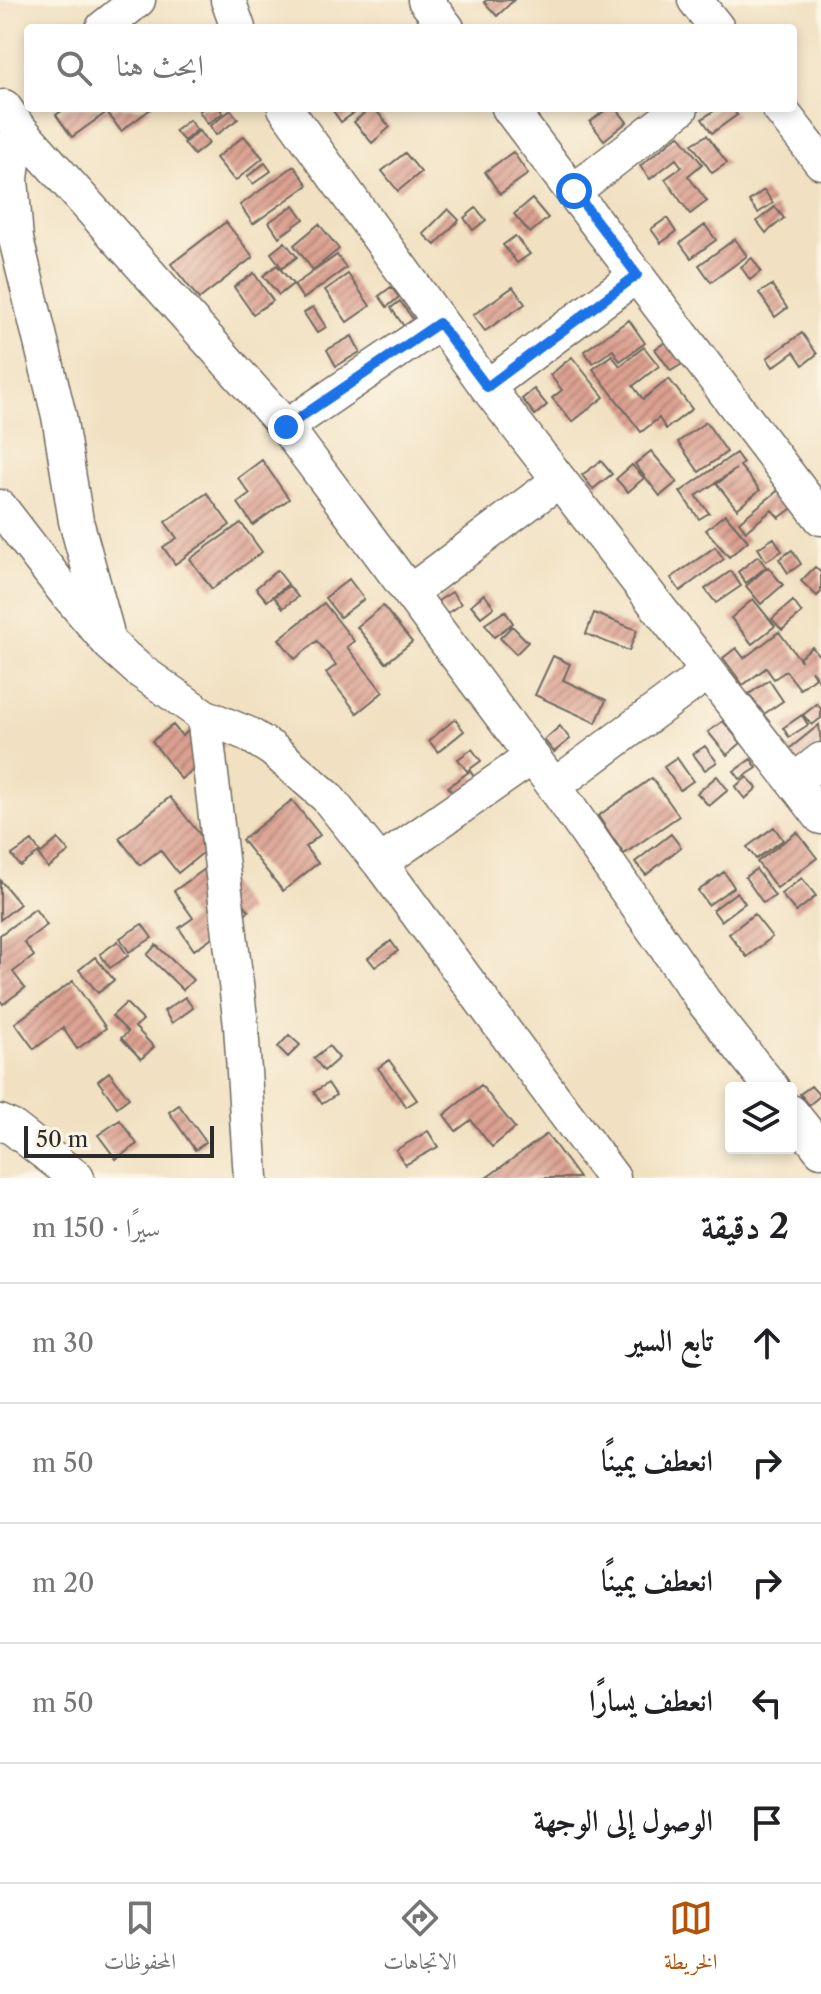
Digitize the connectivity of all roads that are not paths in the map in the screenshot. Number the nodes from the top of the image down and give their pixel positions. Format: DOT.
graph roads {
  1 [pos="228,0"];
  2 [pos="425,0"];
  3 [pos="136,1"];
  4 [pos="108,24"];
  5 [pos="237,24"];
  6 [pos="444,24"];
  7 [pos="12,108"];
  8 [pos="288,112"];
  9 [pos="512,112"];
  10 [pos="676,112"];
  11 [pos="782,112"];
  12 [pos="821,162"];
  13 [pos="574,191"];
  14 [pos="637,275"];
  15 [pos="439,323"];
  16 [pos="487,387"];
  17 [pos="286,427"];
  18 [pos="558,481"];
  19 [pos="0,507"];
  20 [pos="821,518"];
  21 [pos="410,592"];
  22 [pos="110,644"];
  23 [pos="708,672"];
  24 [pos="204,716"];
  25 [pos="532,757"];
  26 [pos="821,760"];
  27 [pos="794,781"];
  28 [pos="554,786"];
  29 [pos="821,817"];
  30 [pos="380,863"];
  31 [pos="767,1082"];
  32 [pos="797,1120"];
  33 [pos="0,1122"];
  34 [pos="821,1150"];
  35 [pos="77,1178"];
  36 [pos="251,1178"];
  37 [pos="613,1178"];
  1 -- 5 [label="street"];
  2 -- 6 [label="street"];
  3 -- 4 [label="street"];
  7 -- 17 [label="street"];
  7 -- 22 [label="street"];
  8 -- 15 [label="street"];
  9 -- 13 [label="street"];
  10 -- 13 [label="street"];
  11 -- 12 [label="street"];
  13 -- 14 [label="street"];
  14 -- 16 [label="street"];
  14 -- 20 [label="street"];
  15 -- 16 [label="street"];
  15 -- 17 [label="street"];
  16 -- 18 [label="street"];
  17 -- 21 [label="street"];
  18 -- 21 [label="street"];
  18 -- 23 [label="street"];
  19 -- 22 [label="street"];
  21 -- 25 [label="street"];
  22 -- 24 [label="street"];
  23 -- 27 [label="street"];
  23 -- 28 [label="street"];
  24 -- 30 [label="street"];
  24 -- 36 [label="street"];
  25 -- 28 [label="street"];
  25 -- 30 [label="street"];
  26 -- 27 [label="street"];
  27 -- 29 [label="street"];
  28 -- 31 [label="street"];
  30 -- 37 [label="street"];
  32 -- 34 [label="street"];
  33 -- 35 [label="street"];
}
